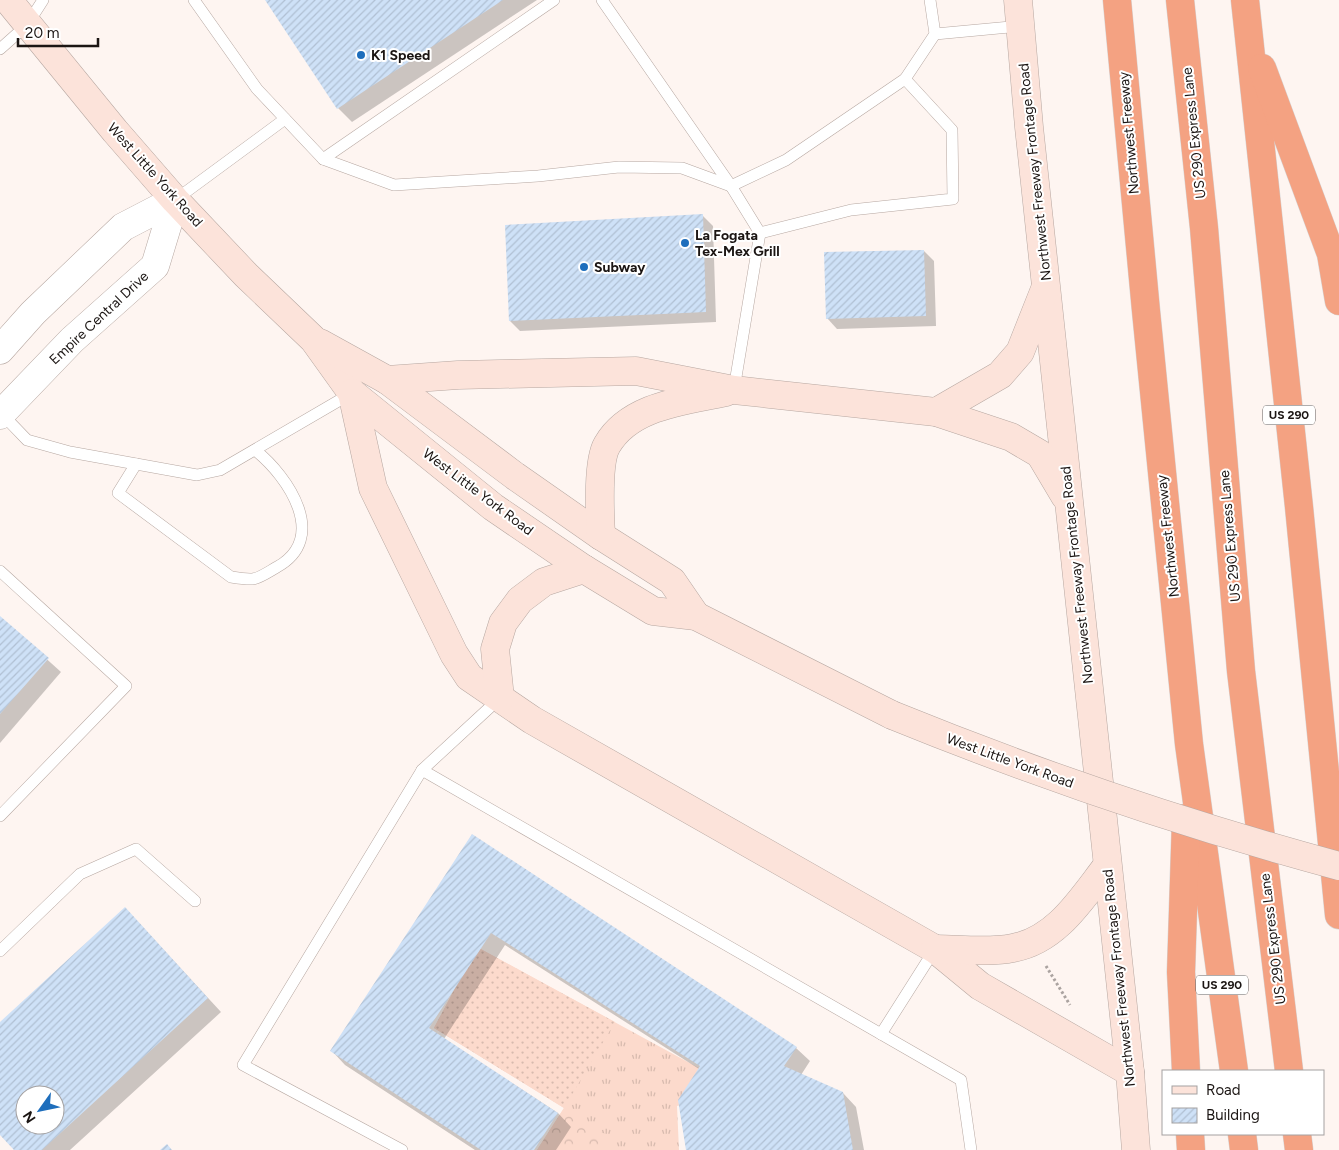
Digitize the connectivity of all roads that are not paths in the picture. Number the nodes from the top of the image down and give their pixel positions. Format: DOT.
graph roads {
  1 [pos="8,0"];
  2 [pos="43,0"];
  3 [pos="194,0"];
  4 [pos="554,0"];
  5 [pos="602,0"];
  6 [pos="930,0"];
  7 [pos="1117,0"];
  8 [pos="1180,0"];
  9 [pos="1245,0"];
  10 [pos="1019,13"];
  11 [pos="27,25"];
  12 [pos="1248,31"];
  13 [pos="935,34"];
  14 [pos="0,49"];
  15 [pos="904,79"];
  16 [pos="285,120"];
  17 [pos="323,159"];
  18 [pos="731,186"];
  19 [pos="175,200"];
  20 [pos="760,233"];
  21 [pos="1046,285"];
  22 [pos="1339,301"];
  23 [pos="314,340"];
  24 [pos="0,350"];
  25 [pos="387,380"];
  26 [pos="734,390"];
  27 [pos="352,392"];
  28 [pos="936,412"];
  29 [pos="1,414"];
  30 [pos="255,450"];
  31 [pos="136,464"];
  32 [pos="1070,503"];
  33 [pos="601,536"];
  34 [pos="584,569"];
  35 [pos="0,571"];
  36 [pos="696,616"];
  37 [pos="500,698"];
  38 [pos="1189,744"];
  39 [pos="422,770"];
  40 [pos="0,816"];
  41 [pos="1107,866"];
  42 [pos="1339,866"];
  43 [pos="194,901"];
  44 [pos="1339,915"];
  45 [pos="935,949"];
  46 [pos="0,951"];
  47 [pos="881,1034"];
  48 [pos="1186,1070"];
  49 [pos="1234,1070"];
  50 [pos="1289,1070"];
  51 [pos="1130,1072"];
  52 [pos="1190,1135"];
  53 [pos="1242,1135"];
  54 [pos="1297,1135"];
  55 [pos="402,1150"];
  56 [pos="971,1150"];
  57 [pos="1136,1150"];
  58 [pos="1191,1150"];
  59 [pos="1244,1150"];
  60 [pos="1298,1150"];
  1 -- 11 [label="main road, West Little York Road"];
  2 -- 11 [label="lane"];
  3 -- 16 [label="lane"];
  4 -- 17 [label="lane"];
  5 -- 18 [label="lane"];
  6 -- 13 [label="lane"];
  7 -- 38 [label="highway, Northwest Freeway / US 290"];
  8 -- 50 [label="highway, US 290 Express Lane"];
  9 -- 12 [label="highway, US 290"];
  10 -- 13 [label="lane"];
  10 -- 21 [label="main road, Northwest Freeway Frontage Road"];
  11 -- 14 [label="lane"];
  11 -- 19 [label="main road, West Little York Road"];
  12 -- 22 [label="highway"];
  12 -- 44 [label="highway, US 290"];
  13 -- 15 [label="lane"];
  15 -- 18 [label="lane"];
  15 -- 20 [label="lane"];
  16 -- 17 [label="lane"];
  16 -- 19 [label="lane"];
  17 -- 18 [label="lane"];
  18 -- 20 [label="lane"];
  19 -- 23 [label="main road, West Little York Road"];
  19 -- 24 [label="street"];
  19 -- 29 [label="street, Empire Central Drive"];
  20 -- 26 [label="lane"];
  21 -- 28 [label="main road"];
  21 -- 32 [label="main road, Northwest Freeway Frontage Road"];
  23 -- 25 [label="main road, West Little York Road"];
  23 -- 27 [label="main road, West Little York Road"];
  25 -- 26 [label="main road"];
  25 -- 33 [label="main road, West Little York Road"];
  26 -- 28 [label="main road"];
  26 -- 33 [label="main road"];
  27 -- 30 [label="lane"];
  27 -- 34 [label="main road, West Little York Road"];
  27 -- 37 [label="main road"];
  28 -- 32 [label="main road"];
  29 -- 31 [label="lane"];
  30 -- 31 [label="lane"];
  30 -- 31 [label="lane"];
  32 -- 41 [label="main road, Northwest Freeway Frontage Road"];
  33 -- 36 [label="main road, West Little York Road"];
  34 -- 36 [label="main road, West Little York Road"];
  34 -- 37 [label="main road"];
  35 -- 40 [label="lane"];
  36 -- 42 [label="main road, West Little York Road, bridge"];
  37 -- 39 [label="lane"];
  37 -- 45 [label="main road"];
  38 -- 48 [label="highway"];
  38 -- 49 [label="highway, Northwest Freeway / US 290"];
  39 -- 47 [label="lane"];
  39 -- 55 [label="lane"];
  41 -- 45 [label="main road"];
  41 -- 51 [label="main road, Northwest Freeway Frontage Road"];
  43 -- 46 [label="lane"];
  45 -- 47 [label="lane"];
  45 -- 51 [label="main road"];
  47 -- 56 [label="lane"];
  51 -- 57 [label="main road, Northwest Freeway Frontage Road"];
  52 -- 58 [label="highway"];
  53 -- 59 [label="highway"];
  54 -- 60 [label="highway"];
}
